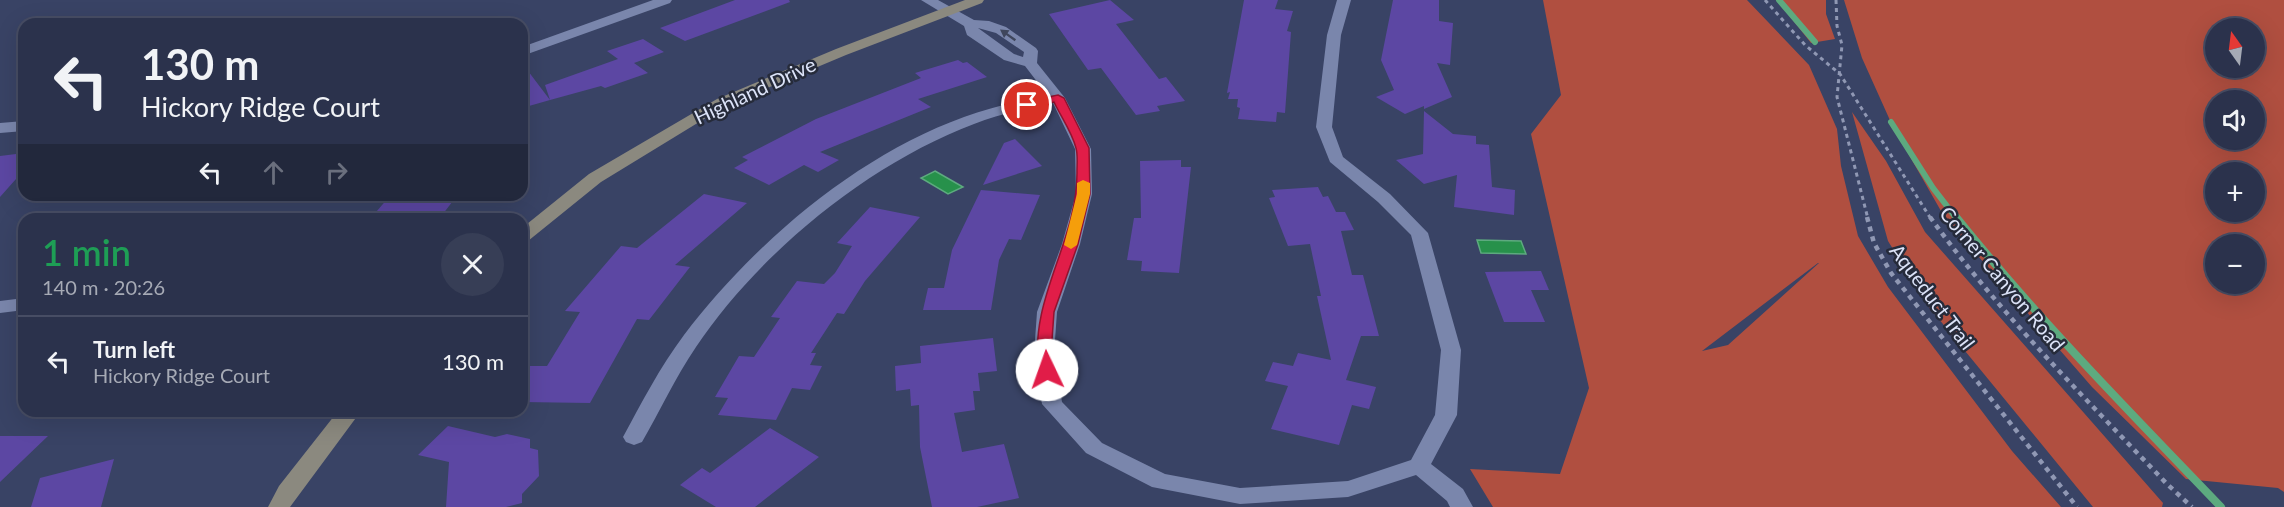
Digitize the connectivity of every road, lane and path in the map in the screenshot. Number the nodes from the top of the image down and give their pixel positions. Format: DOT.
graph roads {
  1 [pos="665,0"];
  2 [pos="928,0"];
  3 [pos="978,0"];
  4 [pos="1344,0"];
  5 [pos="1765,0"];
  6 [pos="1836,0"];
  7 [pos="949,11"];
  8 [pos="528,50"];
  9 [pos="1840,74"];
  10 [pos="1058,98"];
  11 [pos="18,126"];
  12 [pos="0,128"];
  13 [pos="528,232"];
  14 [pos="18,305"];
  15 [pos="0,307"];
  16 [pos="345,417"];
  17 [pos="634,437"];
  18 [pos="1419,466"];
  19 [pos="279,507"];
  20 [pos="1462,507"];
  21 [pos="2077,507"];
  22 [pos="2192,507"];
  1 -- 8 [label="street"];
  2 -- 7 [label="street"];
  3 -- 7 [label="street, Highland Drive"];
  4 -- 18 [label="street"];
  5 -- 9 [label="path, Corner Canyon Road"];
  6 -- 9 [label="path, Aqueduct Trail"];
  7 -- 10 [label="street"];
  7 -- 13 [label="street, Highland Drive"];
  9 -- 21 [label="path, Aqueduct Trail"];
  9 -- 22 [label="path, Corner Canyon Road"];
  10 -- 17 [label="street"];
  10 -- 18 [label="street"];
  11 -- 12 [label="street"];
  14 -- 15 [label="street"];
  16 -- 19 [label="street"];
  18 -- 20 [label="street"];
}
